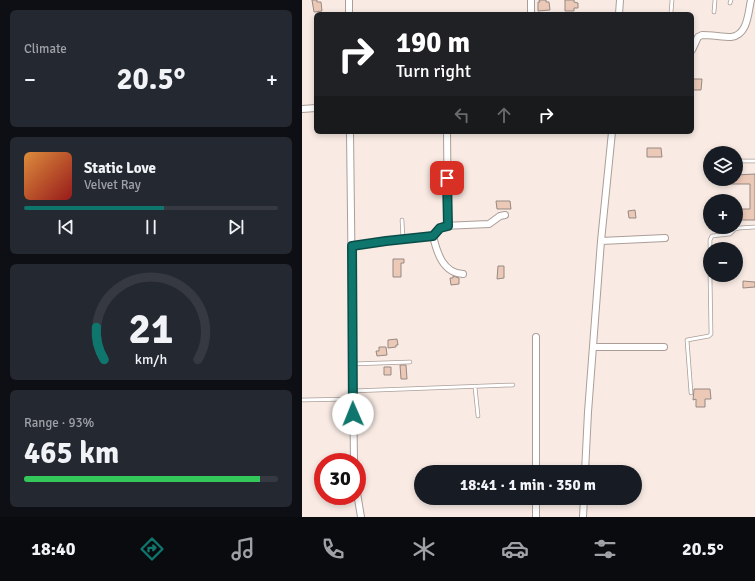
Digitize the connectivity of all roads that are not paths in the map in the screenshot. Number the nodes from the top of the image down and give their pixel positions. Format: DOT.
graph roads {
  1 [pos="349,0"];
  2 [pos="531,0"];
  3 [pos="620,0"];
  4 [pos="672,0"];
  5 [pos="715,0"];
  6 [pos="751,0"];
  7 [pos="349,12"];
  8 [pos="532,12"];
  9 [pos="619,12"];
  10 [pos="671,12"];
  11 [pos="714,12"];
  12 [pos="694,46"];
  13 [pos="314,108"];
  14 [pos="302,109"];
  15 [pos="350,134"];
  16 [pos="447,134"];
  17 [pos="612,134"];
  18 [pos="743,161"];
  19 [pos="755,161"];
  20 [pos="505,216"];
  21 [pos="402,220"];
  22 [pos="448,226"];
  23 [pos="755,227"];
  24 [pos="433,236"];
  25 [pos="665,238"];
  26 [pos="403,239"];
  27 [pos="601,241"];
  28 [pos="710,242"];
  29 [pos="352,246"];
  30 [pos="463,274"];
  31 [pos="710,282"];
  32 [pos="536,337"];
  33 [pos="593,347"];
  34 [pos="664,347"];
  35 [pos="410,362"];
  36 [pos="352,364"];
  37 [pos="513,384"];
  38 [pos="475,386"];
  39 [pos="352,391"];
  40 [pos="691,393"];
  41 [pos="352,399"];
  42 [pos="302,400"];
  43 [pos="478,416"];
  44 [pos="354,453"];
  45 [pos="536,465"];
  46 [pos="585,465"];
  47 [pos="359,505"];
  48 [pos="536,505"];
  49 [pos="584,505"];
  50 [pos="361,517"];
  51 [pos="536,517"];
  52 [pos="583,517"];
  1 -- 7 [label="street"];
  2 -- 8 [label="street"];
  3 -- 9 [label="street"];
  4 -- 10 [label="lane"];
  5 -- 11 [label="lane"];
  6 -- 12 [label="street"];
  13 -- 14 [label="street"];
  15 -- 29 [label="street"];
  16 -- 22 [label="street"];
  17 -- 27 [label="street"];
  18 -- 19 [label="lane"];
  20 -- 22 [label="street"];
  21 -- 26 [label="lane"];
  22 -- 24 [label="street"];
  23 -- 28 [label="lane"];
  24 -- 26 [label="street"];
  24 -- 30 [label="street"];
  25 -- 27 [label="street"];
  26 -- 29 [label="street"];
  27 -- 33 [label="street"];
  29 -- 36 [label="street"];
  31 -- 40 [label="lane"];
  32 -- 45 [label="street"];
  33 -- 34 [label="street"];
  33 -- 46 [label="street"];
  35 -- 36 [label="lane"];
  36 -- 39 [label="street"];
  37 -- 38 [label="lane"];
  38 -- 39 [label="lane"];
  38 -- 43 [label="lane"];
  39 -- 41 [label="street"];
  41 -- 42 [label="lane"];
  41 -- 44 [label="street"];
  47 -- 50 [label="street"];
  48 -- 51 [label="street"];
  49 -- 52 [label="street"];
}
